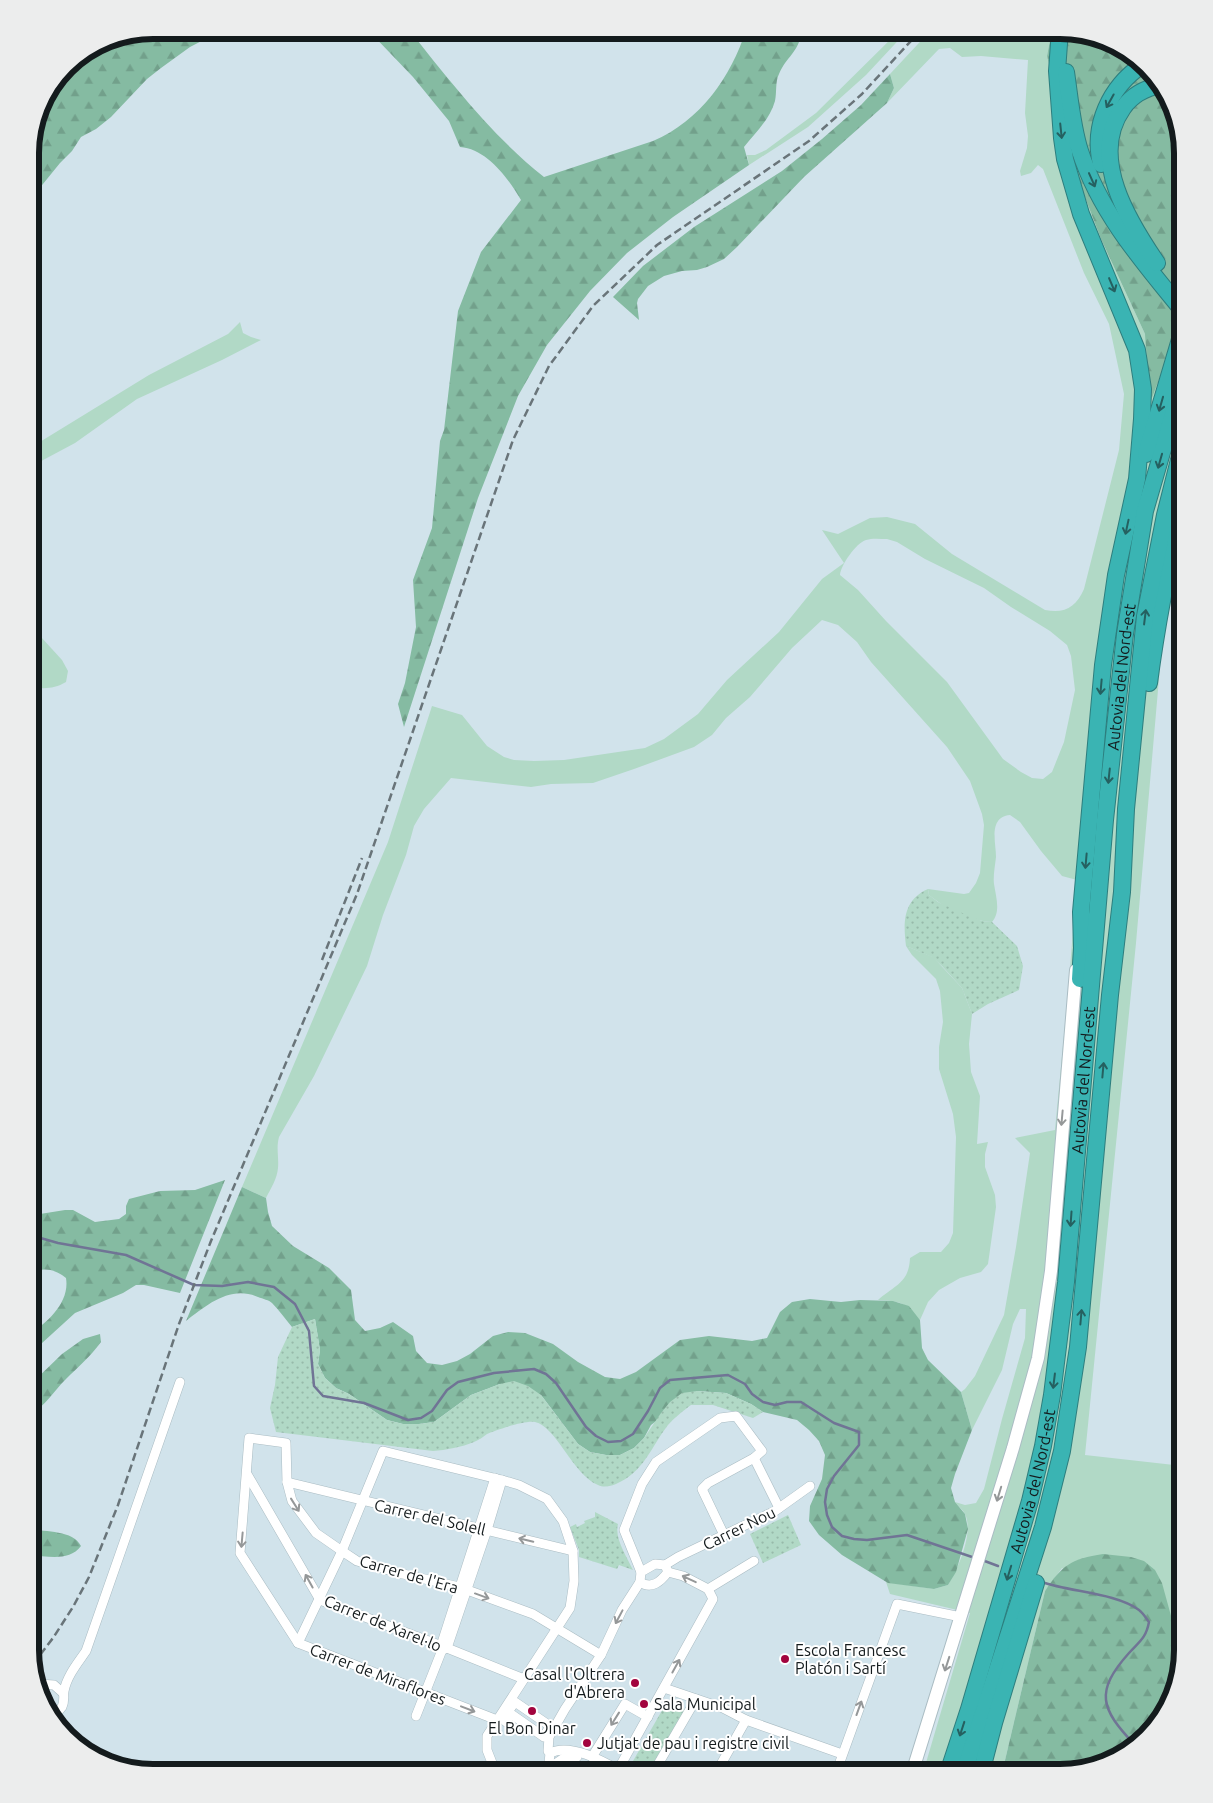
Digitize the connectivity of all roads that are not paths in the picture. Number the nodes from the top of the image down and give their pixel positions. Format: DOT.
graph roads {
  1 [pos="1059,39"];
  2 [pos="1066,39"];
  3 [pos="1138,69"];
  4 [pos="1153,87"];
  5 [pos="1162,278"];
  6 [pos="1174,289"];
  7 [pos="1174,297"];
  8 [pos="1174,359"];
  9 [pos="1174,411"];
  10 [pos="1137,479"];
  11 [pos="1174,480"];
  12 [pos="1174,538"];
  13 [pos="1174,556"];
  14 [pos="1168,574"];
  15 [pos="1122,892"];
  16 [pos="1081,912"];
  17 [pos="1074,1171"];
  18 [pos="180,1382"];
  19 [pos="249,1438"];
  20 [pos="754,1458"];
  21 [pos="1058,1469"];
  22 [pos="247,1474"];
  23 [pos="498,1479"];
  24 [pos="287,1482"];
  25 [pos="810,1486"];
  26 [pos="363,1501"];
  27 [pos="779,1508"];
  28 [pos="483,1529"];
  29 [pos="724,1534"];
  30 [pos="342,1551"];
  31 [pos="574,1551"];
  32 [pos="754,1561"];
  33 [pos="666,1569"];
  34 [pos="640,1577"];
  35 [pos="728,1577"];
  36 [pos="463,1588"];
  37 [pos="708,1589"];
  38 [pos="713,1599"];
  39 [pos="320,1600"];
  40 [pos="961,1617"];
  41 [pos="557,1628"];
  42 [pos="298,1643"];
  43 [pos="443,1648"];
  44 [pos="601,1655"];
  45 [pos="71,1673"];
  46 [pos="524,1679"];
  47 [pos="45,1686"];
  48 [pos="664,1688"];
  49 [pos="425,1692"];
  50 [pos="63,1693"];
  51 [pos="696,1699"];
  52 [pos="57,1711"];
  53 [pos="416,1716"];
  54 [pos="648,1717"];
  55 [pos="497,1720"];
  56 [pos="746,1720"];
  57 [pos="544,1737"];
  58 [pos="550,1753"];
  59 [pos="842,1754"];
  60 [pos="592,1757"];
  61 [pos="564,1758"];
  62 [pos="604,1763"];
  63 [pos="492,1764"];
  64 [pos="549,1764"];
  65 [pos="553,1764"];
  66 [pos="624,1764"];
  67 [pos="658,1764"];
  68 [pos="721,1764"];
  69 [pos="839,1764"];
  70 [pos="915,1764"];
  71 [pos="951,1764"];
  72 [pos="967,1764"];
  73 [pos="984,1764"];
  1 -- 10 [label="highway, one-way"];
  2 -- 5 [label="highway, one-way"];
  3 -- 5 [label="highway, one-way"];
  4 -- 5 [label="highway"];
  5 -- 6 [label="highway"];
  5 -- 7 [label="highway"];
  8 -- 10 [label="highway, one-way"];
  9 -- 17 [label="highway, Autovia del Nord-est, one-way"];
  10 -- 16 [label="highway, one-way"];
  15 -- 11 [label="highway, Autovia del Nord-est, one-way"];
  12 -- 14 [label="highway"];
  13 -- 14 [label="highway"];
  14 -- 15 [label="highway"];
  21 -- 15 [label="highway, Autovia del Nord-est, one-way"];
  16 -- 17 [label="highway"];
  16 -- 40 [label="street, one-way"];
  17 -- 71 [label="highway, Autovia del Nord-est, one-way"];
  18 -- 45 [label="street"];
  19 -- 22 [label="street, Carrer de Miraflores"];
  19 -- 24 [label="street, Carrer de l'Era"];
  20 -- 27 [label="street"];
  20 -- 29 [label="street"];
  20 -- 34 [label="street"];
  21 -- 72 [label="highway, Autovia del Nord-est"];
  21 -- 73 [label="highway"];
  39 -- 22 [label="street, Carrer de Xarel·lo, one-way"];
  22 -- 42 [label="street, Carrer de Miraflores, one-way"];
  23 -- 26 [label="street"];
  23 -- 28 [label="street"];
  23 -- 31 [label="street"];
  24 -- 26 [label="street, Carrer del Solell"];
  24 -- 30 [label="street, Carrer de l'Era, one-way"];
  25 -- 27 [label="street, Carrer Nou"];
  26 -- 28 [label="street, Carrer del Solell"];
  26 -- 30 [label="street"];
  27 -- 29 [label="street, Carrer Nou"];
  31 -- 28 [label="street, Carrer del Solell, one-way"];
  28 -- 36 [label="street"];
  29 -- 33 [label="street, Carrer Nou"];
  30 -- 36 [label="street, Carrer de l'Era"];
  30 -- 39 [label="street"];
  31 -- 41 [label="street"];
  32 -- 35 [label="street"];
  33 -- 34 [label="street"];
  33 -- 34 [label="street, Carrer Nou"];
  37 -- 33 [label="street, one-way"];
  34 -- 44 [label="street, one-way"];
  35 -- 37 [label="street"];
  35 -- 38 [label="street"];
  36 -- 41 [label="street, Carrer de l'Era, one-way"];
  36 -- 43 [label="street"];
  37 -- 38 [label="street"];
  48 -- 38 [label="street, one-way"];
  39 -- 42 [label="street"];
  39 -- 43 [label="street, Carrer de Xarel·lo"];
  59 -- 40 [label="street, one-way"];
  40 -- 70 [label="street, one-way"];
  41 -- 44 [label="street, Carrer de l'Era"];
  41 -- 46 [label="street"];
  42 -- 49 [label="street, Carrer de Miraflores"];
  43 -- 46 [label="street, Carrer de Xarel·lo"];
  43 -- 49 [label="street"];
  44 -- 58 [label="street"];
  45 -- 47 [label="street"];
  45 -- 50 [label="street"];
  46 -- 55 [label="street"];
  47 -- 50 [label="street"];
  48 -- 51 [label="street"];
  48 -- 54 [label="street"];
  49 -- 53 [label="street"];
  49 -- 55 [label="street, Carrer de Miraflores, one-way"];
  50 -- 52 [label="street"];
  51 -- 56 [label="street"];
  51 -- 67 [label="street"];
  54 -- 60 [label="street, one-way"];
  54 -- 66 [label="street"];
  55 -- 63 [label="street"];
  56 -- 59 [label="street"];
  56 -- 68 [label="street"];
  57 -- 57 [label="street"];
  58 -- 60 [label="street"];
  58 -- 61 [label="street"];
  58 -- 64 [label="street"];
  59 -- 69 [label="street"];
  60 -- 62 [label="street"];
  61 -- 62 [label="street"];
  61 -- 65 [label="street"];
}
